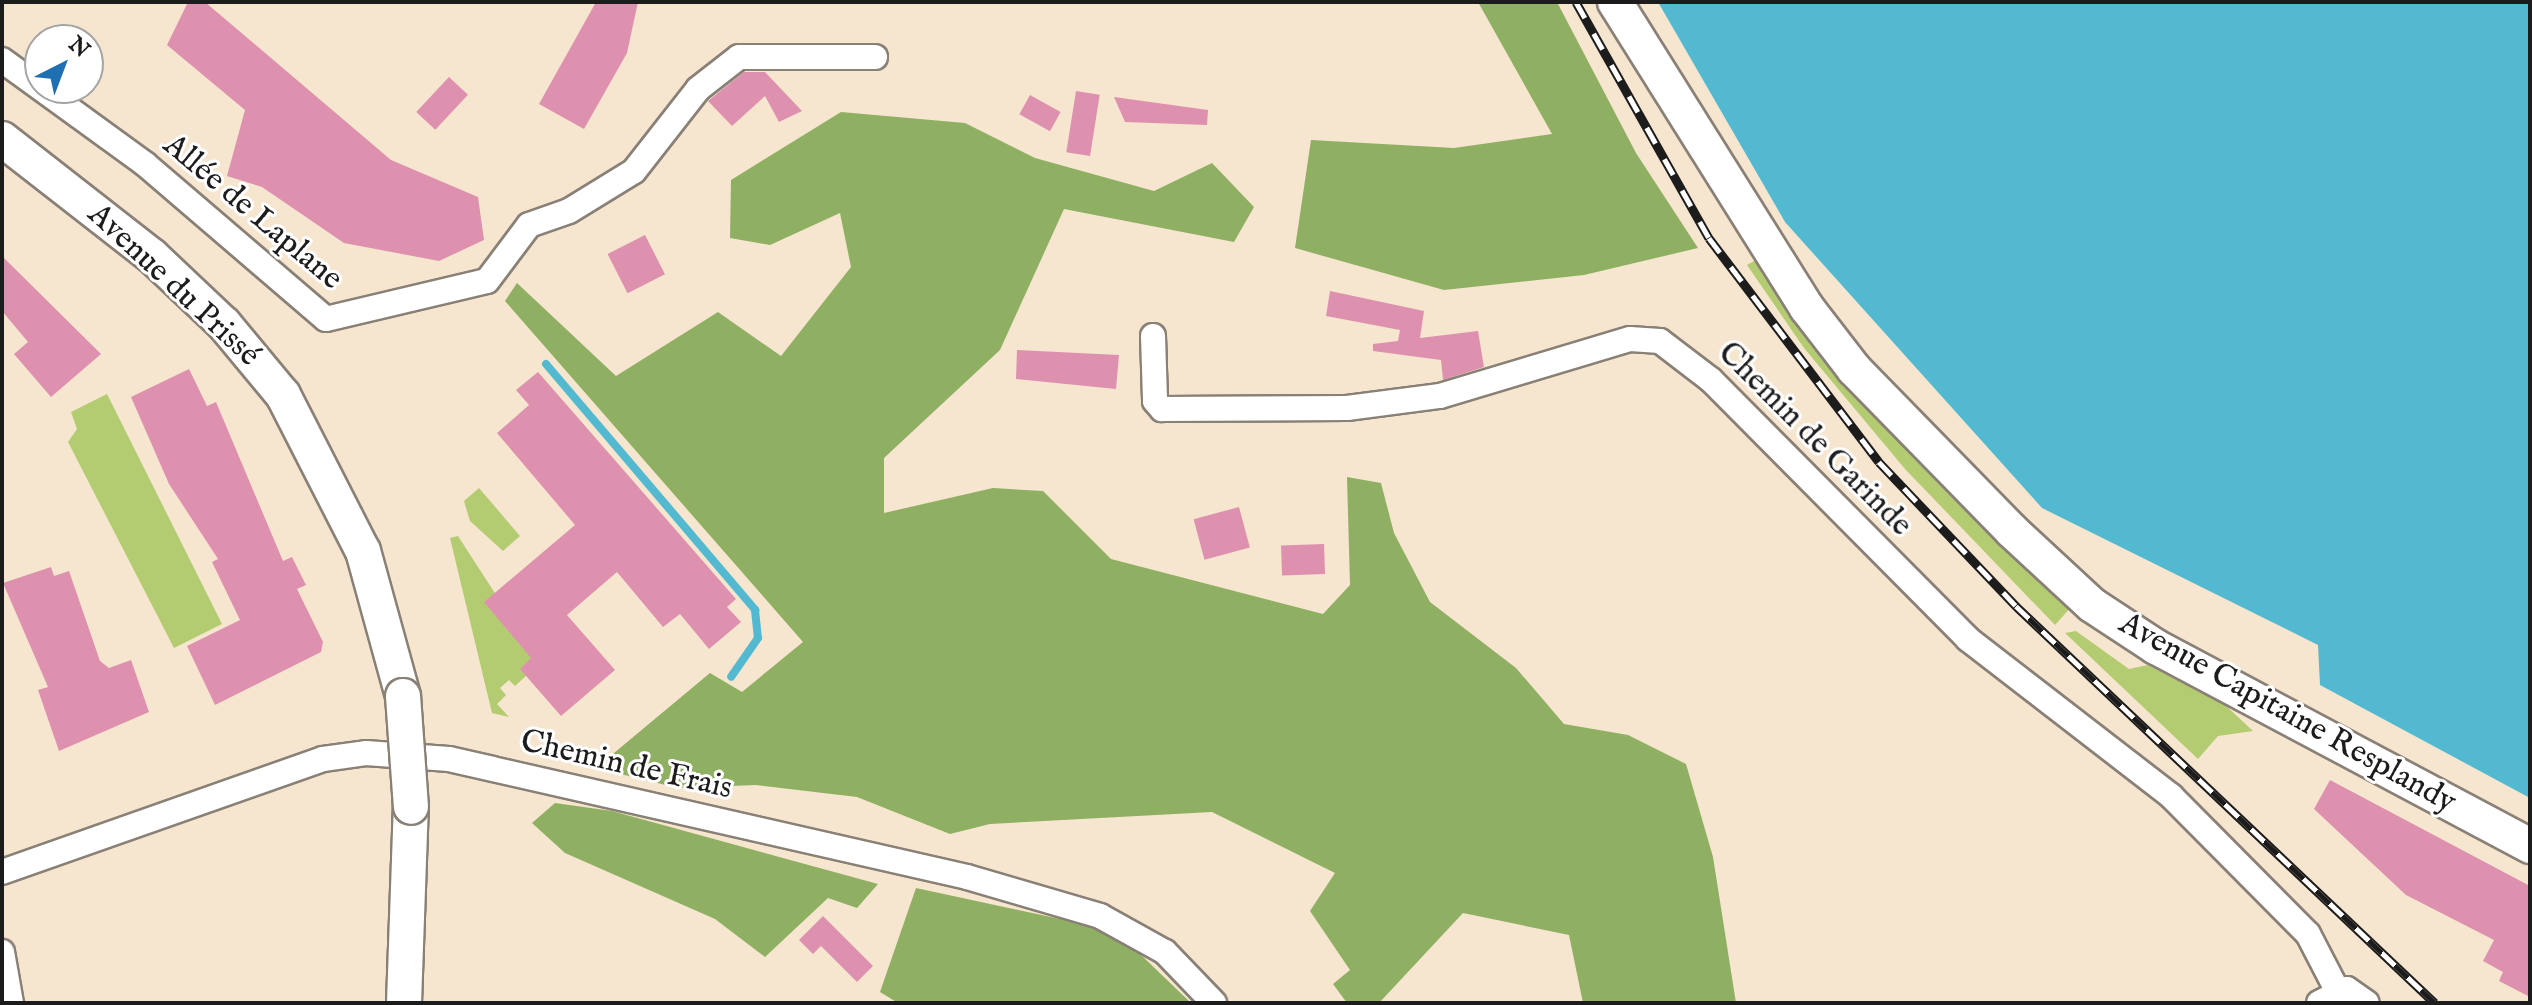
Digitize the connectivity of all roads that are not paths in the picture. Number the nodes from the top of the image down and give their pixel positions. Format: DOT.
graph roads {
  1 [pos="1615,2"];
  2 [pos="875,57"];
  3 [pos="2,60"];
  4 [pos="2,139"];
  5 [pos="1153,336"];
  6 [pos="2530,846"];
  7 [pos="2,872"];
  8 [pos="405,920"];
  9 [pos="2,952"];
  10 [pos="2328,996"];
  11 [pos="11,1003"];
  12 [pos="392,1003"];
  13 [pos="404,1003"];
  14 [pos="1214,1003"];
  15 [pos="2367,1003"];
  1 -- 6 [label="main road, Avenue Capitaine Resplandy"];
  2 -- 3 [label="street, Allée de Laplane"];
  4 -- 8 [label="main road, Avenue du Prissé, bridge"];
  5 -- 10 [label="street, Chemin de Garinde"];
  7 -- 14 [label="street, Chemin de Frais"];
  8 -- 12 [label="main road, Avenue du Prissé"];
  8 -- 13 [label="main road, Avenue du Prissé"];
  9 -- 11 [label="street"];
  10 -- 15 [label="street"];
}
